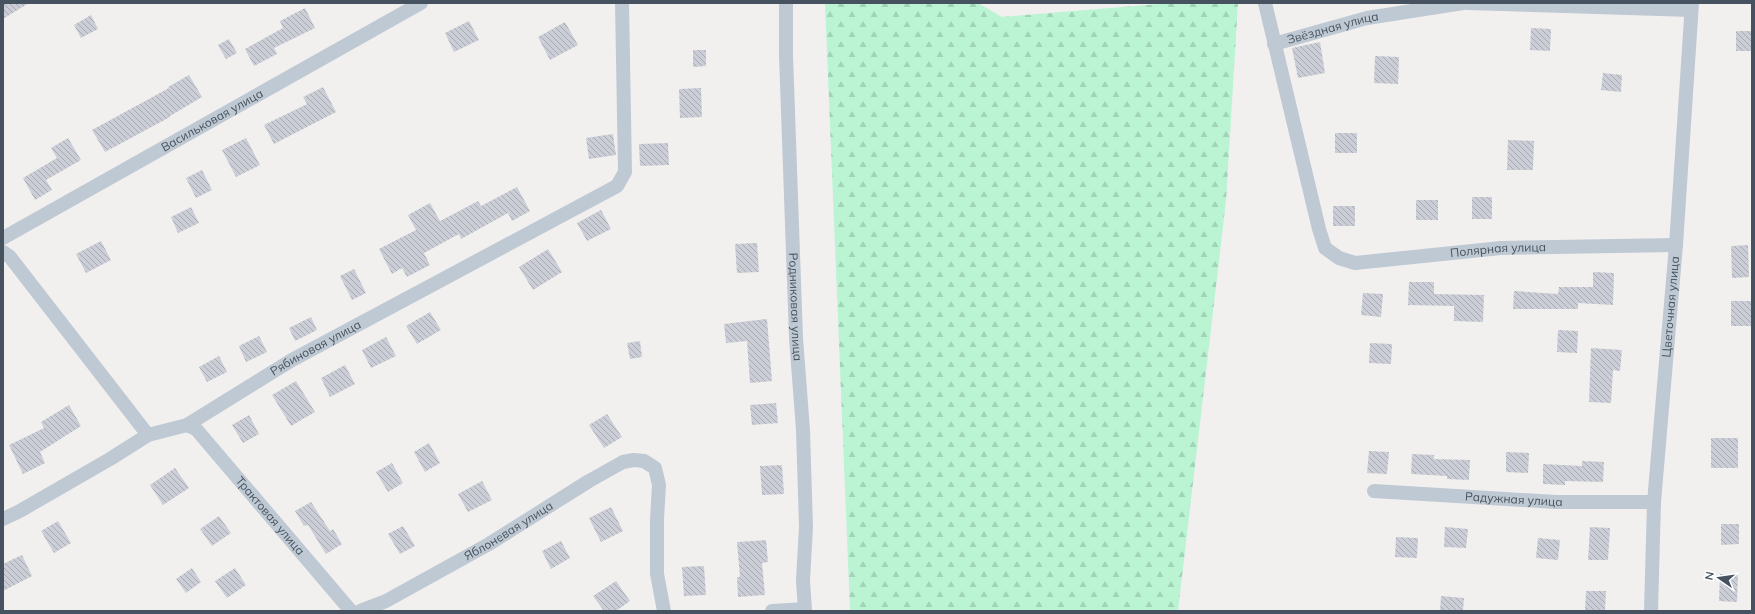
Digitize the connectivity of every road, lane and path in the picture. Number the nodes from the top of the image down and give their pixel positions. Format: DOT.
graph roads {
  1 [pos="421,3"];
  2 [pos="622,3"];
  3 [pos="786,3"];
  4 [pos="1265,3"];
  5 [pos="1463,3"];
  6 [pos="1467,3"];
  7 [pos="1691,6"];
  8 [pos="1274,44"];
  9 [pos="3,238"];
  10 [pos="1676,245"];
  11 [pos="3,252"];
  12 [pos="187,425"];
  13 [pos="148,435"];
  14 [pos="1374,491"];
  15 [pos="1654,502"];
  16 [pos="3,519"];
  17 [pos="805,610"];
  18 [pos="351,611"];
  19 [pos="360,611"];
  20 [pos="664,611"];
  21 [pos="772,611"];
  22 [pos="1651,611"];
  1 -- 9 [label="street, Васильковая улица"];
  2 -- 12 [label="street, Рябиновая улица"];
  3 -- 17 [label="street, Родниковая улица"];
  4 -- 8 [label="street"];
  5 -- 8 [label="street, Звёздная улица"];
  6 -- 7 [label="street"];
  7 -- 10 [label="street, Цветочная улица"];
  8 -- 10 [label="street, Полярная улица"];
  10 -- 15 [label="street, Цветочная улица"];
  11 -- 13 [label="street"];
  12 -- 13 [label="street, Рябиновая улица"];
  12 -- 18 [label="street, Трактовая улица"];
  13 -- 16 [label="street, Рябиновая улица"];
  14 -- 15 [label="street, Радужная улица"];
  15 -- 22 [label="street, Цветочная улица"];
  17 -- 21 [label="street"];
  19 -- 20 [label="street, Яблоневая улица"];
}
